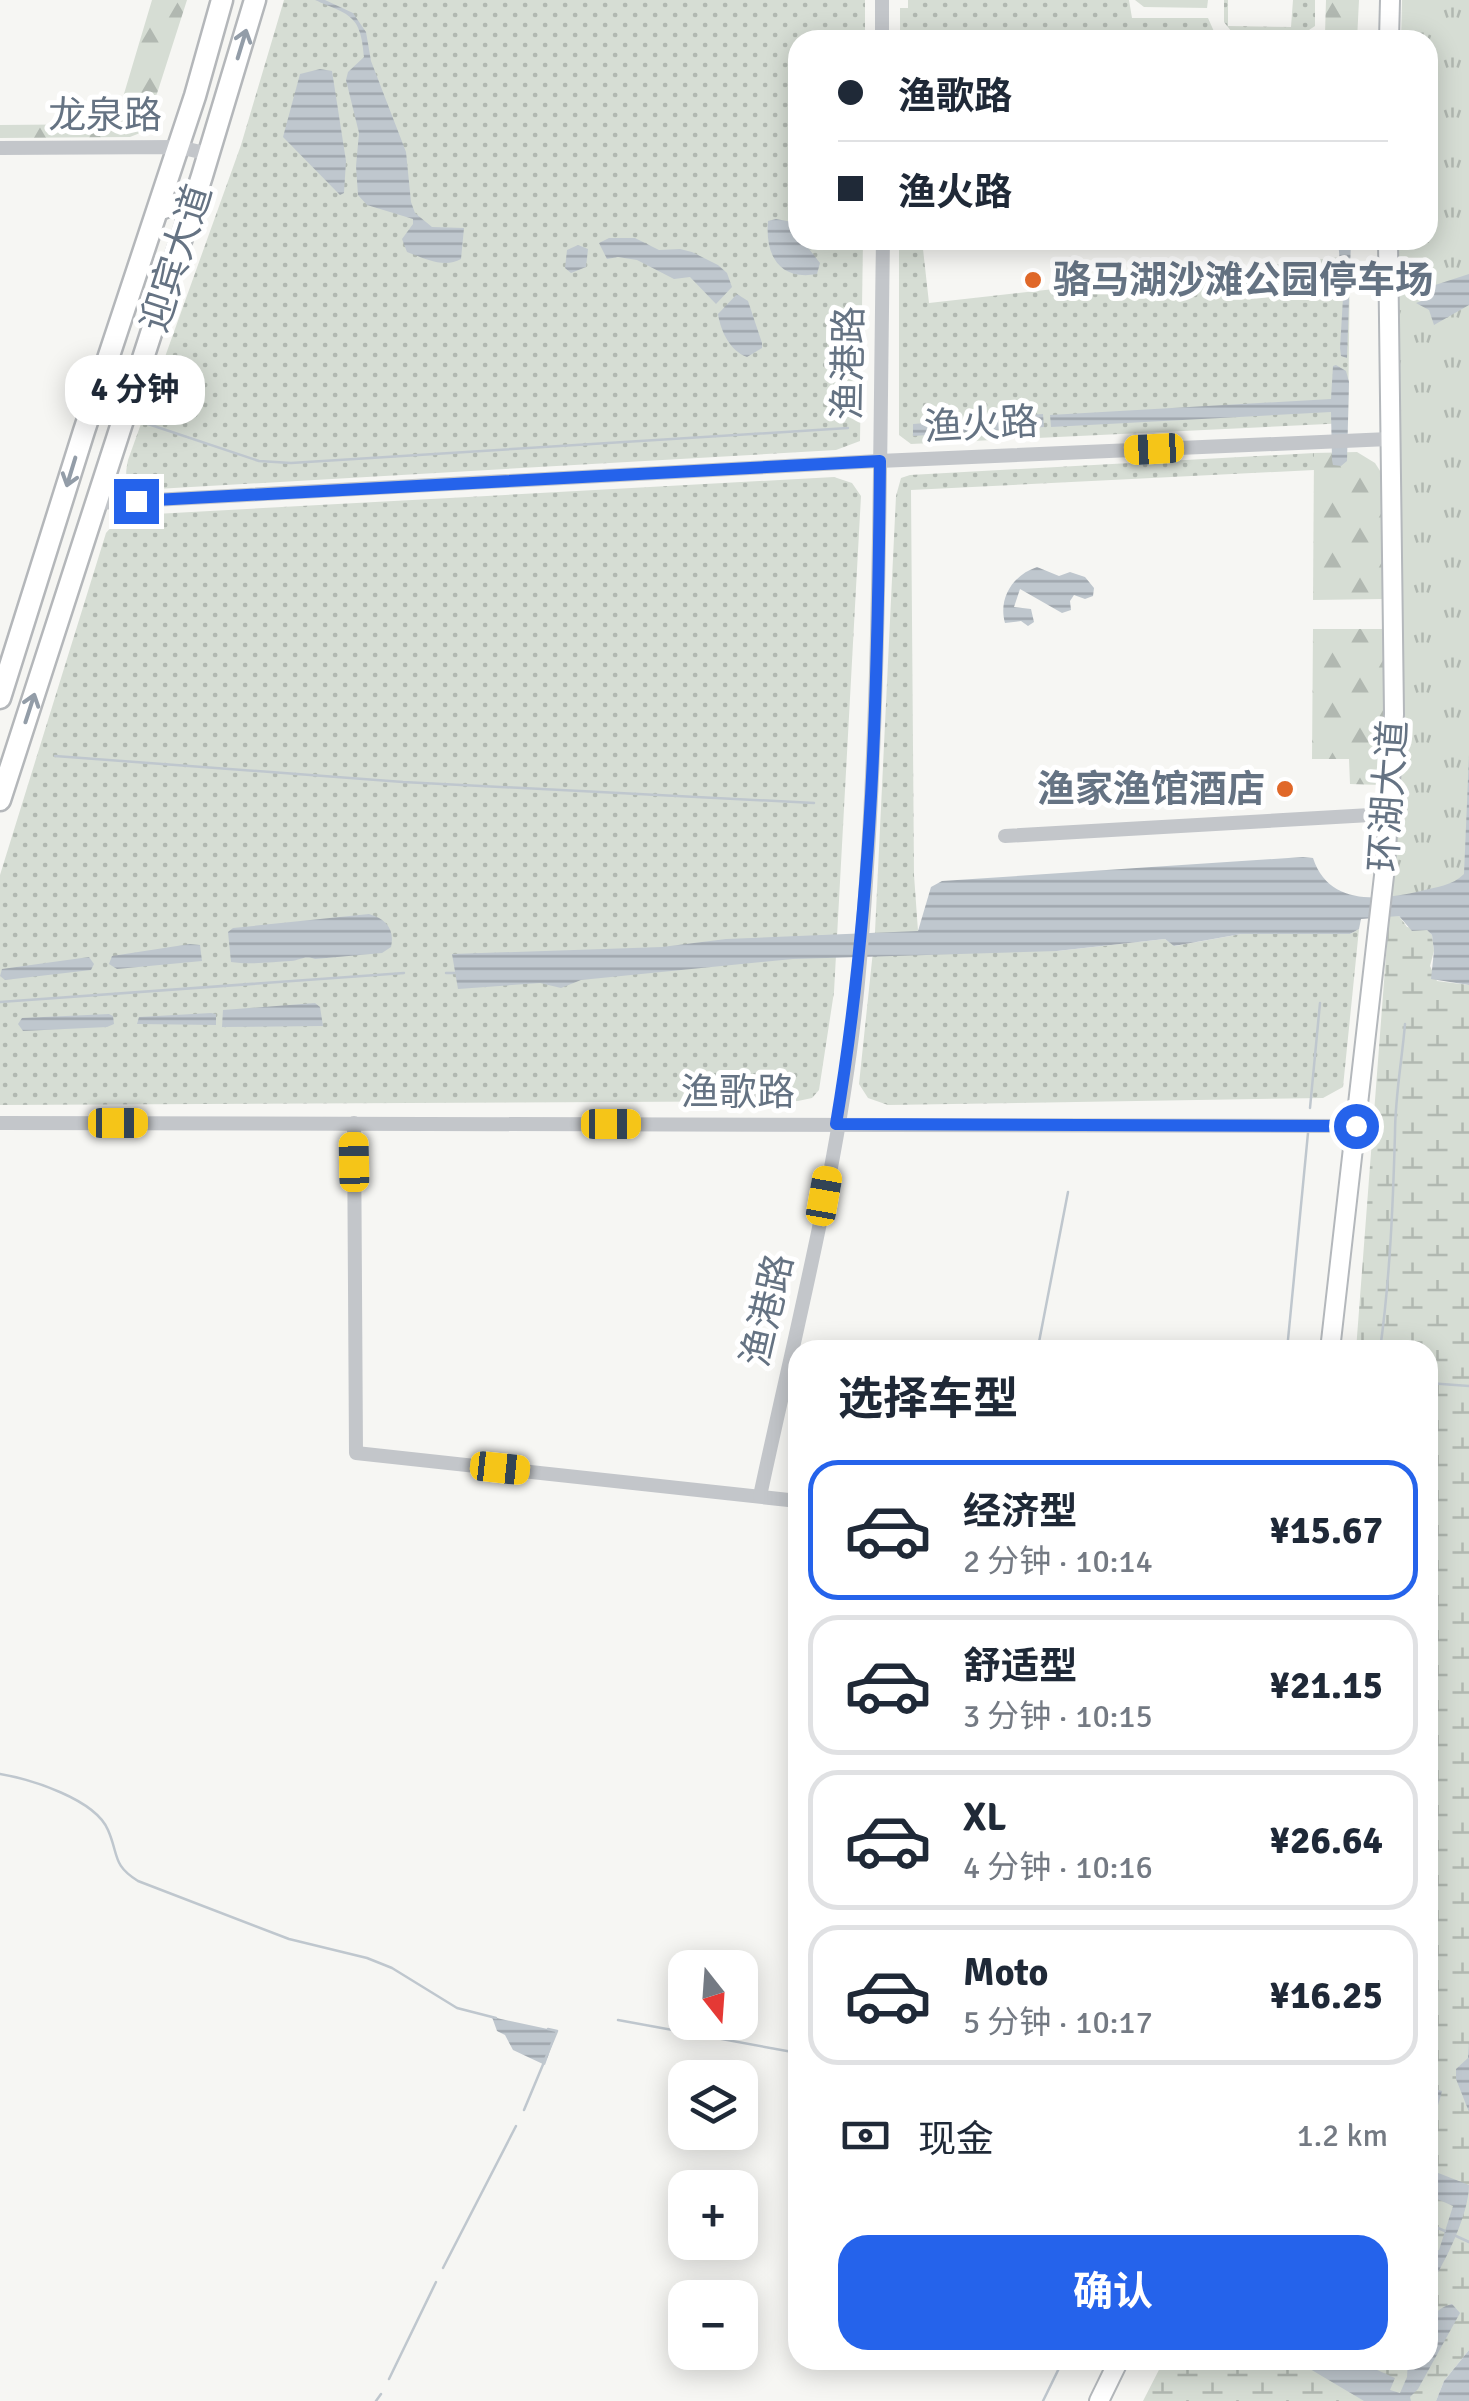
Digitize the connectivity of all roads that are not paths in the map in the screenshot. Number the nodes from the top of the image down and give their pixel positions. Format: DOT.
graph roads {
  1 [pos="222,0"];
  2 [pos="254,0"];
  3 [pos="882,0"];
  4 [pos="1390,0"];
  5 [pos="882,30"];
  6 [pos="1389,30"];
  7 [pos="201,76"];
  8 [pos="229,86"];
  9 [pos="179,147"];
  10 [pos="0,148"];
  11 [pos="209,154"];
  12 [pos="158,210"];
  13 [pos="188,222"];
  14 [pos="883,250"];
  15 [pos="1388,250"];
  16 [pos="1389,439"];
  17 [pos="880,461"];
  18 [pos="97,503"];
  19 [pos="0,698"];
  20 [pos="0,800"];
  21 [pos="1388,814"];
  22 [pos="1006,836"];
  23 [pos="0,1123"];
  24 [pos="354,1123"];
  25 [pos="836,1124"];
  26 [pos="1356,1126"];
  27 [pos="794,1340"];
  28 [pos="1331,1340"];
  29 [pos="788,1369"];
  30 [pos="760,1496"];
  31 [pos="788,1499"];
  32 [pos="1115,2370"];
  33 [pos="1099,2401"];
  1 -- 7 [label="highway, 迎宾大道"];
  8 -- 2 [label="highway, 迎宾大道, one-way"];
  3 -- 5 [label="street"];
  4 -- 6 [label="main road"];
  7 -- 8 [label="main road"];
  7 -- 9 [label="highway, 迎宾大道"];
  8 -- 11 [label="highway, 迎宾大道"];
  9 -- 10 [label="street, 龙泉路"];
  9 -- 11 [label="street, 龙泉路"];
  9 -- 12 [label="highway, 迎宾大道"];
  11 -- 13 [label="highway, 迎宾大道"];
  12 -- 13 [label="main road"];
  12 -- 19 [label="highway, 迎宾大道, one-way"];
  13 -- 18 [label="highway, 迎宾大道"];
  14 -- 17 [label="street, 渔港路"];
  15 -- 16 [label="main road, 环湖大道"];
  16 -- 17 [label="street, 渔火路"];
  16 -- 21 [label="main road, 环湖大道"];
  17 -- 18 [label="street, 渔火路"];
  17 -- 25 [label="street, 渔港路"];
  20 -- 18 [label="highway, 迎宾大道, one-way"];
  21 -- 22 [label="street"];
  21 -- 26 [label="main road, 环湖大道"];
  23 -- 24 [label="street, 渔歌路"];
  24 -- 25 [label="street, 渔歌路"];
  24 -- 30 [label="street"];
  25 -- 26 [label="street, 渔歌路"];
  25 -- 27 [label="street, 渔港路"];
  26 -- 28 [label="main road, 环湖大道"];
  29 -- 30 [label="street, 渔港路"];
  30 -- 31 [label="street"];
  32 -- 33 [label="main road"];
}
